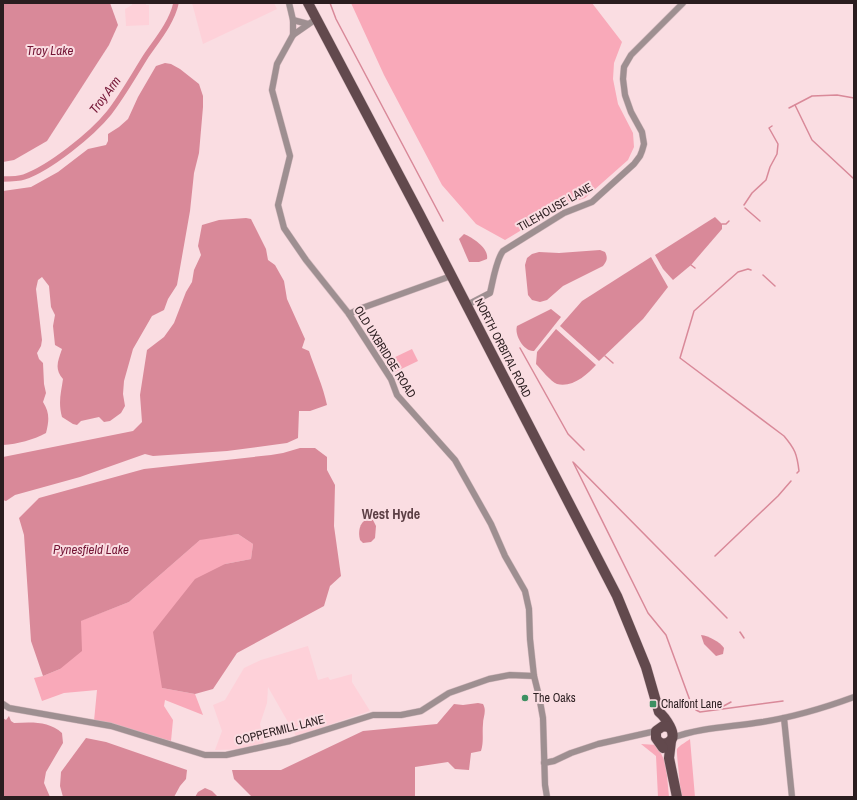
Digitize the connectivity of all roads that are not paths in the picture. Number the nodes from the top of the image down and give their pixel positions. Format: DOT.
graph roads {
  1 [pos="288,3"];
  2 [pos="308,3"];
  3 [pos="683,3"];
  4 [pos="293,20"];
  5 [pos="312,22"];
  6 [pos="293,35"];
  7 [pos="451,276"];
  8 [pos="467,305"];
  9 [pos="349,314"];
  10 [pos="534,676"];
  11 [pos="854,697"];
  12 [pos="3,704"];
  13 [pos="659,712"];
  14 [pos="784,718"];
  15 [pos="671,734"];
  16 [pos="640,736"];
  17 [pos="658,736"];
  18 [pos="670,758"];
  19 [pos="544,763"];
  20 [pos="547,797"];
  21 [pos="677,797"];
  22 [pos="792,797"];
  1 -- 4 [label="street"];
  2 -- 5 [label="main road, NORTH ORBITAL ROAD"];
  3 -- 8 [label="street, TILEHOUSE LANE"];
  4 -- 5 [label="street"];
  4 -- 6 [label="street"];
  5 -- 6 [label="street, OLD UXBRIDGE ROAD"];
  5 -- 7 [label="main road, NORTH ORBITAL ROAD"];
  6 -- 9 [label="street, OLD UXBRIDGE ROAD"];
  7 -- 8 [label="main road, NORTH ORBITAL ROAD"];
  7 -- 9 [label="street"];
  8 -- 13 [label="main road, NORTH ORBITAL ROAD"];
  9 -- 10 [label="street, OLD UXBRIDGE ROAD"];
  10 -- 12 [label="street, COPPERMILL LANE"];
  10 -- 19 [label="street, OLD UXBRIDGE ROAD"];
  11 -- 14 [label="street"];
  13 -- 15 [label="main road, NORTH ORBITAL ROAD"];
  13 -- 17 [label="main road, NORTH ORBITAL ROAD"];
  14 -- 15 [label="street"];
  14 -- 22 [label="street"];
  15 -- 17 [label="main road"];
  15 -- 17 [label="main road"];
  15 -- 18 [label="main road"];
  16 -- 17 [label="street"];
  16 -- 17 [label="street"];
  16 -- 19 [label="street"];
  17 -- 18 [label="main road"];
  18 -- 21 [label="main road"];
  19 -- 20 [label="street, OLD UXBRIDGE ROAD"];
}
